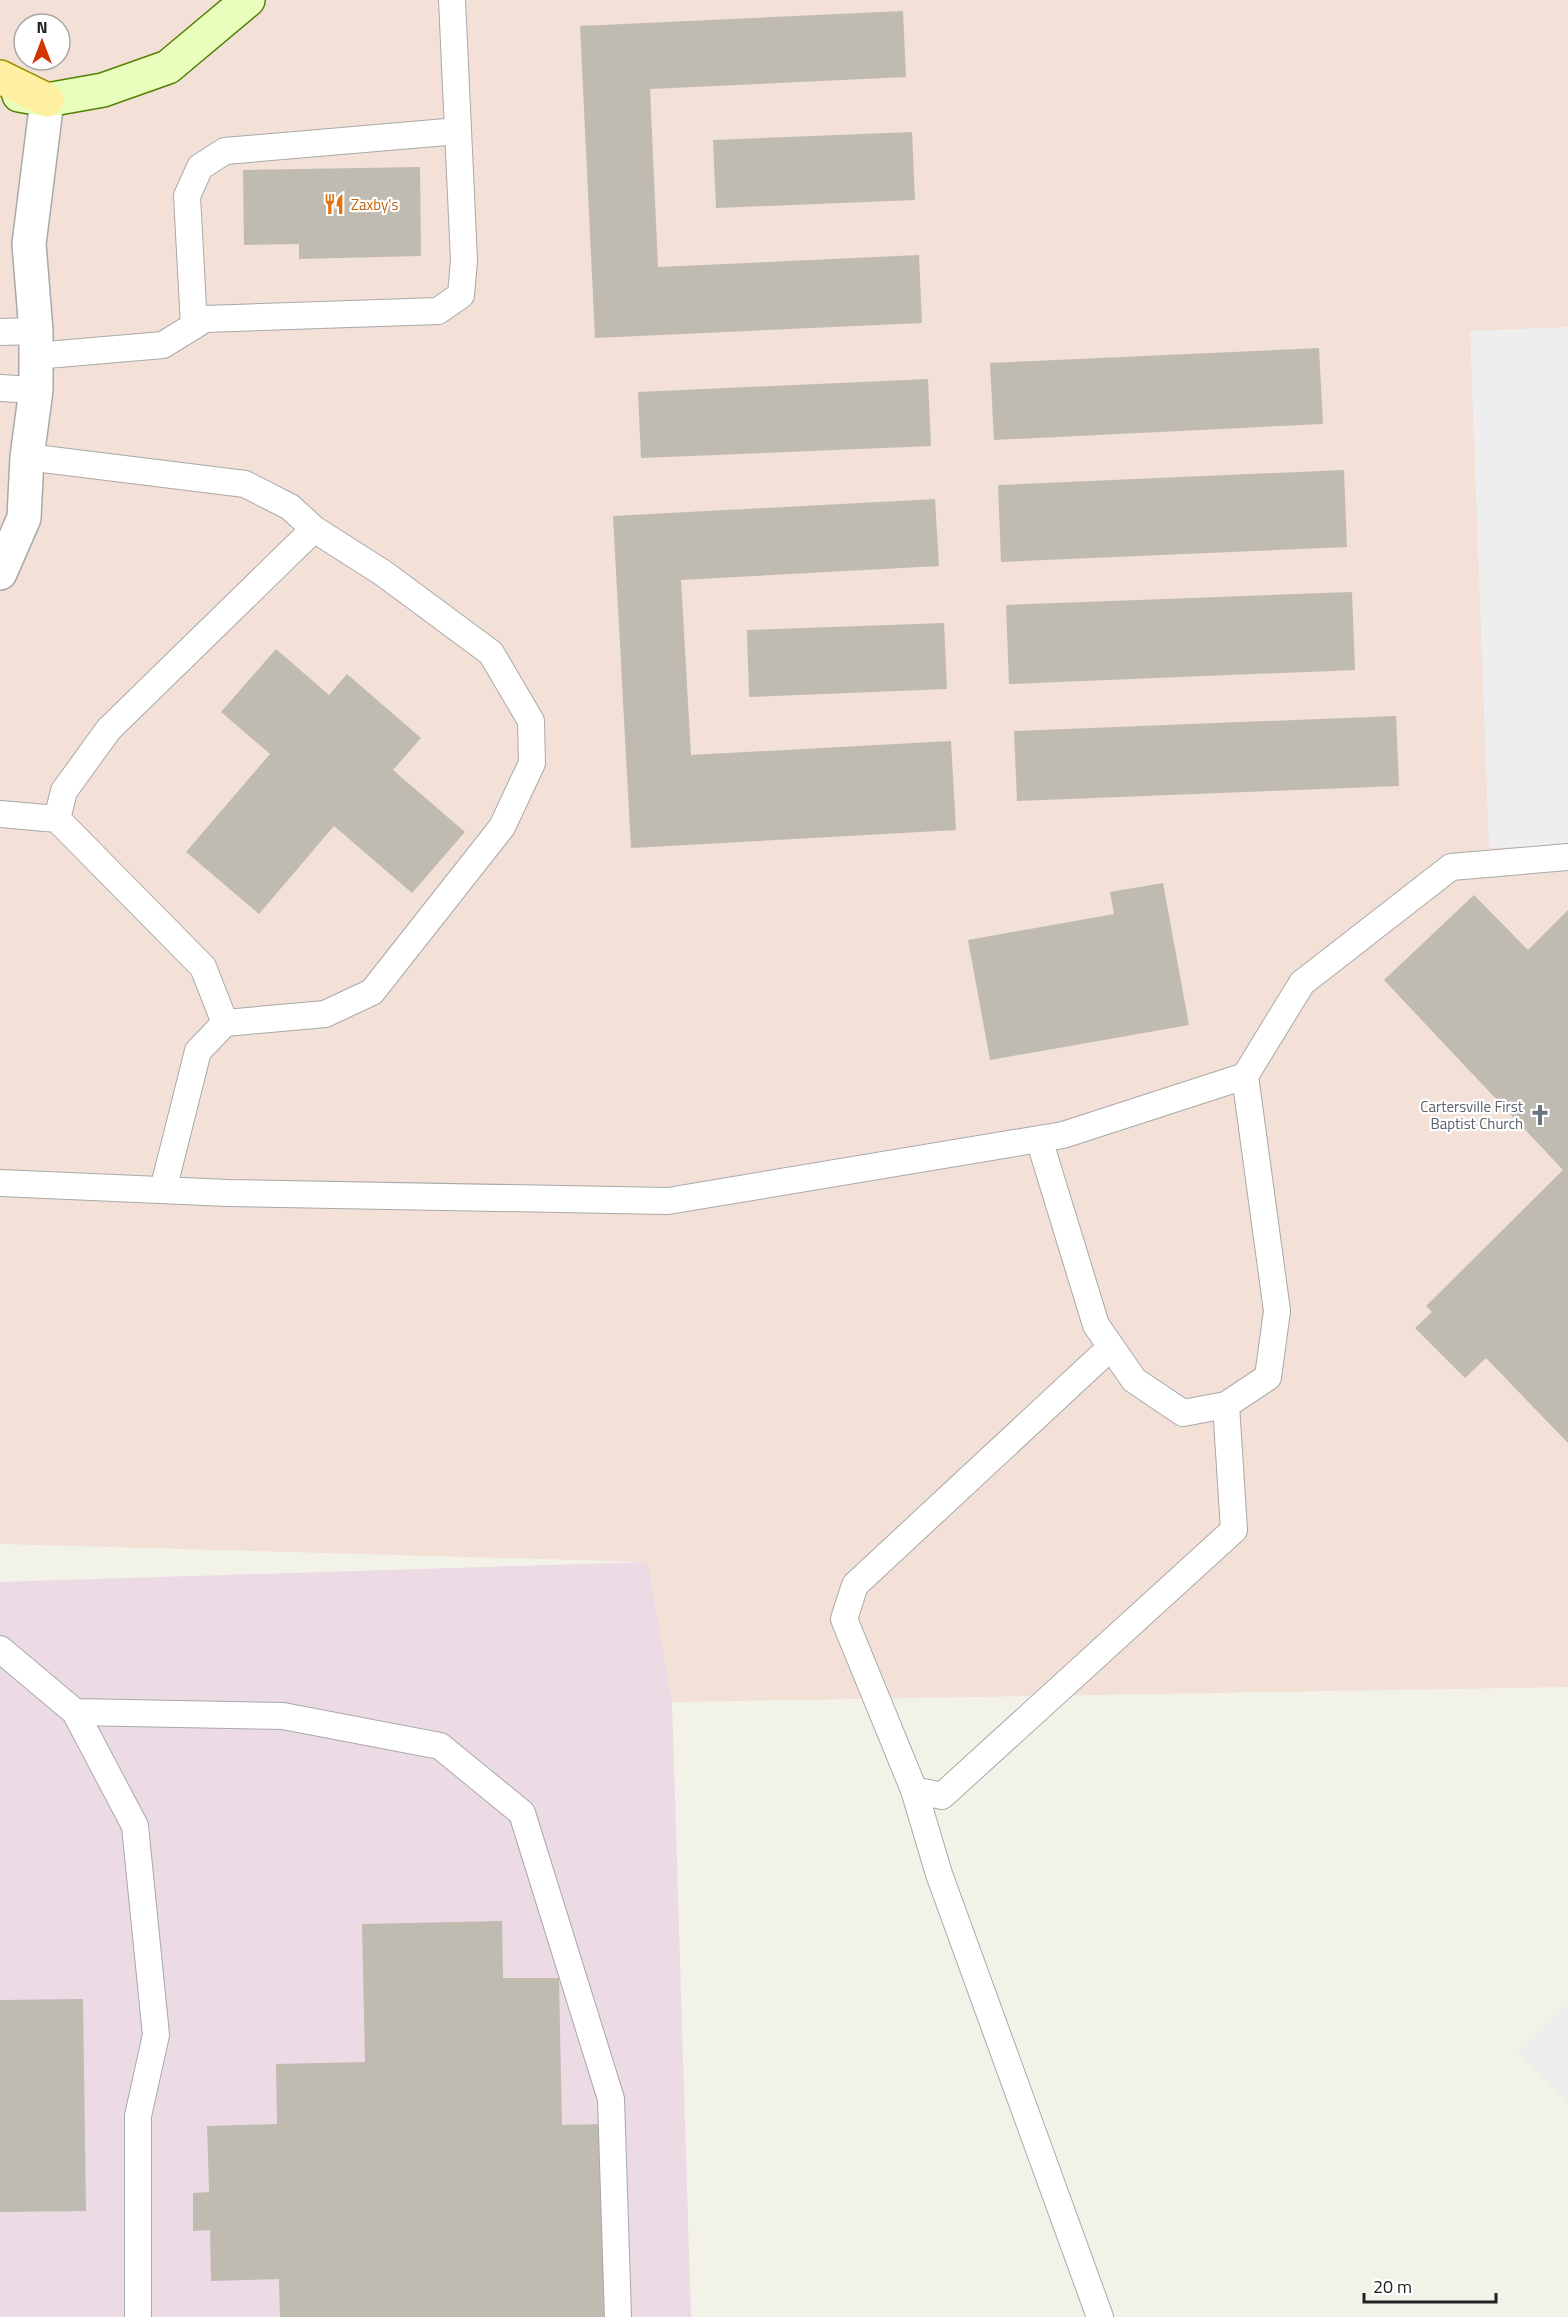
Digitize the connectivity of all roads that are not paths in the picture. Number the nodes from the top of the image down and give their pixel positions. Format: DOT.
graph roads {
  1 [pos="248,0"];
  2 [pos="452,0"];
  3 [pos="0,77"];
  4 [pos="0,92"];
  5 [pos="47,100"];
  6 [pos="458,131"];
  7 [pos="194,326"];
  8 [pos="0,332"];
  9 [pos="36,344"];
  10 [pos="0,388"];
  11 [pos="36,390"];
  12 [pos="27,457"];
  13 [pos="314,529"];
  14 [pos="0,573"];
  15 [pos="0,814"];
  16 [pos="57,819"];
  17 [pos="1568,857"];
  18 [pos="225,1023"];
  19 [pos="1245,1076"];
  20 [pos="1039,1138"];
  21 [pos="0,1183"];
  22 [pos="163,1190"];
  23 [pos="1111,1347"];
  24 [pos="1226,1405"];
  25 [pos="0,1649"];
  26 [pos="75,1712"];
  27 [pos="914,1790"];
  28 [pos="138,2317"];
  29 [pos="618,2317"];
  30 [pos="1100,2317"];
  1 -- 5 [label="street"];
  2 -- 6 [label="lane"];
  3 -- 5 [label="main road"];
  4 -- 5 [label="street"];
  5 -- 9 [label="street"];
  6 -- 7 [label="lane"];
  6 -- 7 [label="lane"];
  7 -- 9 [label="lane"];
  8 -- 9 [label="lane"];
  9 -- 11 [label="street"];
  10 -- 11 [label="lane"];
  11 -- 12 [label="street"];
  12 -- 13 [label="lane"];
  12 -- 14 [label="street"];
  13 -- 16 [label="lane"];
  13 -- 18 [label="lane"];
  15 -- 16 [label="lane"];
  16 -- 18 [label="lane"];
  17 -- 19 [label="lane"];
  18 -- 22 [label="lane"];
  19 -- 20 [label="lane"];
  19 -- 24 [label="lane"];
  20 -- 22 [label="lane"];
  20 -- 23 [label="lane"];
  21 -- 22 [label="lane"];
  23 -- 24 [label="lane"];
  23 -- 27 [label="lane"];
  24 -- 27 [label="lane"];
  25 -- 26 [label="lane"];
  26 -- 28 [label="lane"];
  26 -- 29 [label="lane"];
  27 -- 30 [label="lane"];
}
